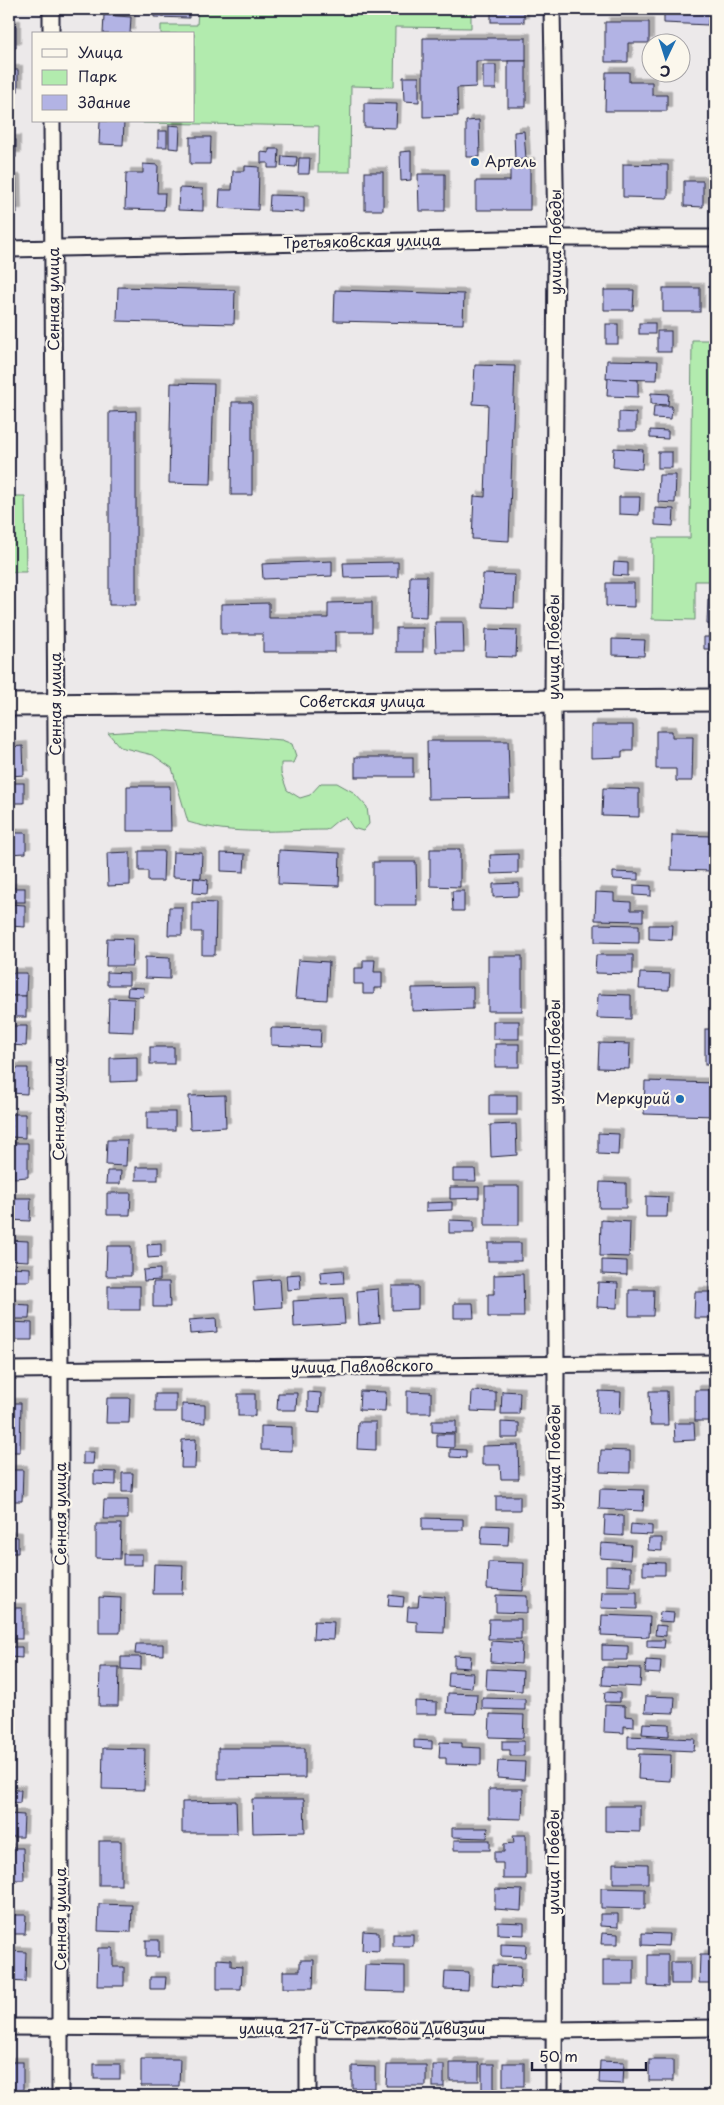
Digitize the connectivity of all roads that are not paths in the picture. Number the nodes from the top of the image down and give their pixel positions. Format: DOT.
graph roads {
  1 [pos="51,9"];
  2 [pos="552,9"];
  3 [pos="51,32"];
  4 [pos="52,122"];
  5 [pos="556,238"];
  6 [pos="715,238"];
  7 [pos="9,249"];
  8 [pos="53,249"];
  9 [pos="715,700"];
  10 [pos="554,701"];
  11 [pos="9,704"];
  12 [pos="56,704"];
  13 [pos="715,1363"];
  14 [pos="556,1364"];
  15 [pos="9,1370"];
  16 [pos="60,1370"];
  17 [pos="61,2027"];
  18 [pos="9,2028"];
  19 [pos="715,2028"];
  20 [pos="308,2029"];
  21 [pos="554,2030"];
  22 [pos="60,2096"];
  23 [pos="308,2096"];
  24 [pos="554,2096"];
  1 -- 3 [label="street"];
  2 -- 5 [label="street, улица Победы"];
  4 -- 8 [label="street, Сенная улица"];
  5 -- 6 [label="street, Третьяковская улица"];
  5 -- 8 [label="street, Третьяковская улица"];
  5 -- 10 [label="street, улица Победы"];
  7 -- 8 [label="street, Третьяковская улица"];
  8 -- 12 [label="street, Сенная улица"];
  9 -- 10 [label="street, Советская улица"];
  10 -- 12 [label="street, Советская улица"];
  10 -- 14 [label="street, улица Победы"];
  11 -- 12 [label="street, Советская улица"];
  12 -- 16 [label="street, Сенная улица"];
  13 -- 14 [label="street, улица Павловского"];
  14 -- 16 [label="street, улица Павловского"];
  14 -- 21 [label="street, улица Победы"];
  15 -- 16 [label="street, улица Павловского"];
  16 -- 17 [label="street, Сенная улица"];
  17 -- 18 [label="street, улица 217-й Стрелковой Дивизии"];
  17 -- 20 [label="street, улица 217-й Стрелковой Дивизии"];
  17 -- 22 [label="street, Сенная улица"];
  19 -- 21 [label="street, улица 217-й Стрелковой Дивизии"];
  20 -- 21 [label="street, улица 217-й Стрелковой Дивизии"];
  20 -- 23 [label="street"];
  21 -- 24 [label="street, улица Победы"];
}
